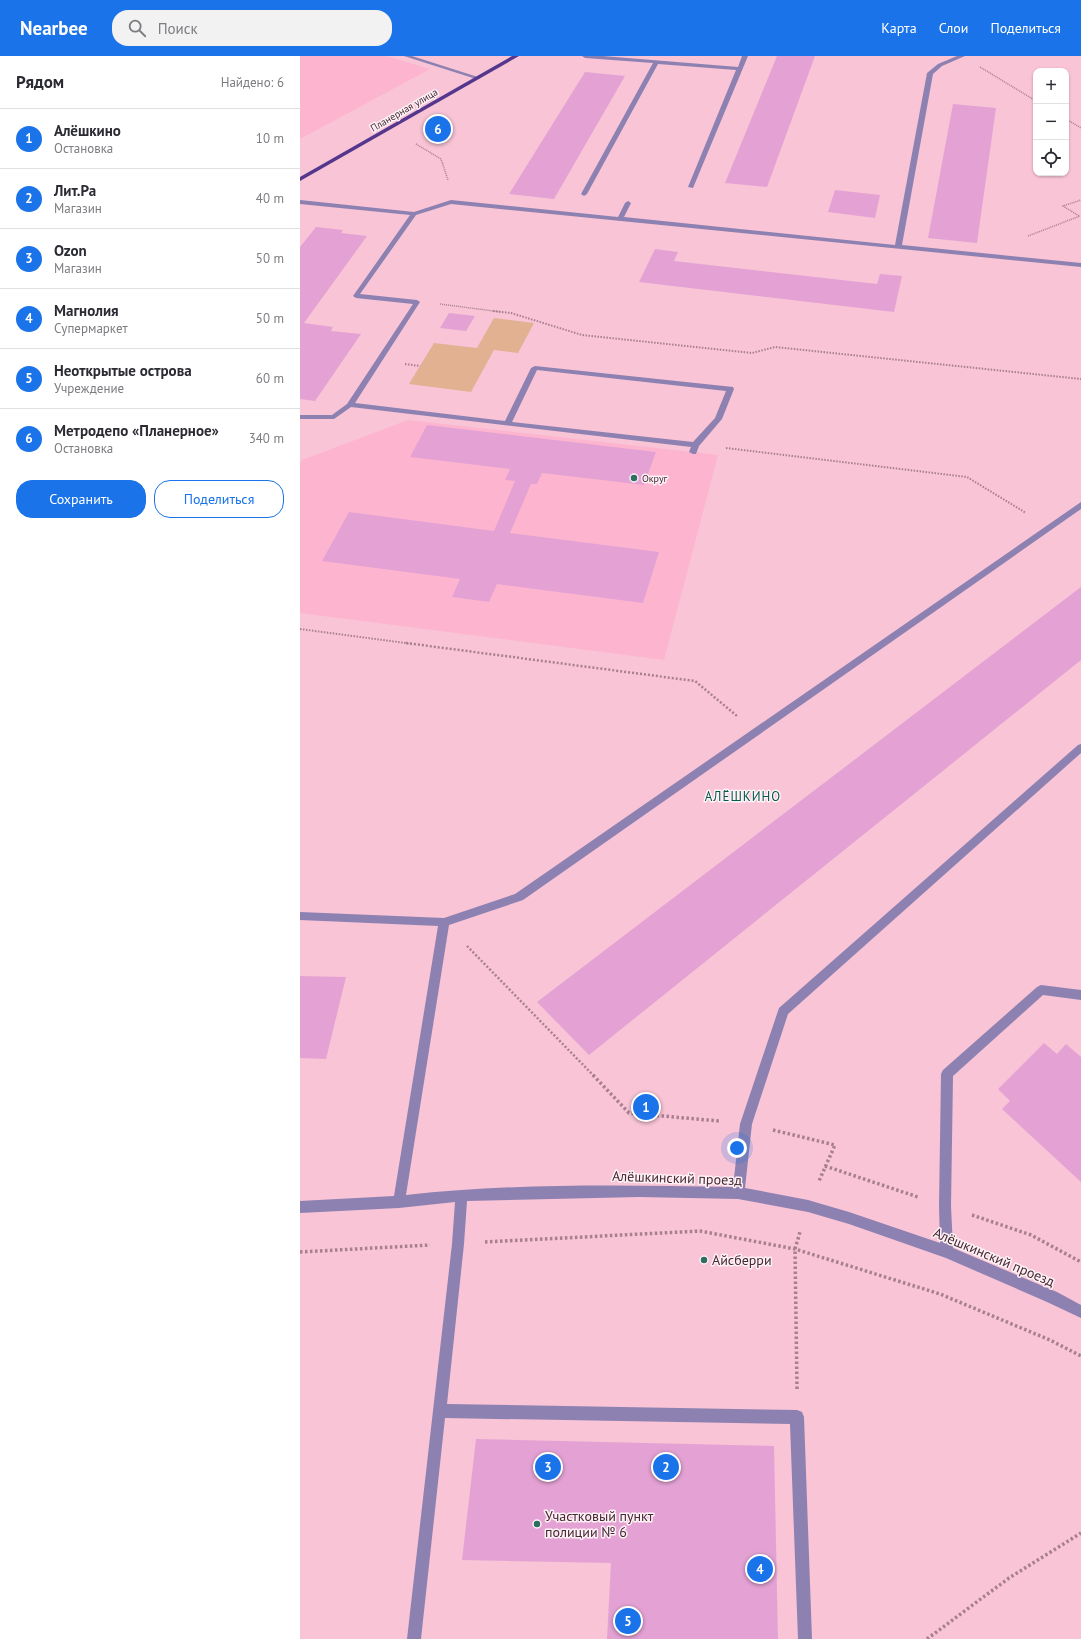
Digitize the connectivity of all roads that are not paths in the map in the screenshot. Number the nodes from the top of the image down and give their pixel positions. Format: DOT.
graph roads {
  1 [pos="408,56"];
  2 [pos="516,56"];
  3 [pos="585,56"];
  4 [pos="745,56"];
  5 [pos="962,56"];
  6 [pos="656,62"];
  7 [pos="740,69"];
  8 [pos="478,78"];
  9 [pos="300,179"];
  10 [pos="691,187"];
  11 [pos="584,194"];
  12 [pos="300,202"];
  13 [pos="628,203"];
  14 [pos="414,214"];
  15 [pos="620,219"];
  16 [pos="898,247"];
  17 [pos="1081,265"];
  18 [pos="350,405"];
  19 [pos="300,417"];
  20 [pos="508,422"];
  21 [pos="1081,505"];
  22 [pos="1081,748"];
  23 [pos="300,916"];
  24 [pos="444,922"];
  25 [pos="1081,995"];
  26 [pos="738,1193"];
  27 [pos="461,1195"];
  28 [pos="399,1202"];
  29 [pos="300,1207"];
  30 [pos="946,1252"];
  31 [pos="1081,1312"];
  32 [pos="439,1411"];
  33 [pos="414,1639"];
  34 [pos="806,1639"];
  1 -- 8 [label="street"];
  2 -- 8 [label="main road, Планерная улица"];
  3 -- 6 [label="street"];
  4 -- 7 [label="street"];
  5 -- 16 [label="street"];
  6 -- 7 [label="street"];
  6 -- 11 [label="street"];
  7 -- 10 [label="street"];
  8 -- 9 [label="main road, Планерная улица"];
  12 -- 14 [label="street"];
  13 -- 15 [label="street"];
  14 -- 15 [label="street"];
  14 -- 18 [label="street"];
  15 -- 16 [label="street"];
  16 -- 17 [label="street"];
  18 -- 19 [label="street"];
  18 -- 20 [label="street"];
  20 -- 20 [label="street"];
  21 -- 24 [label="street"];
  22 -- 26 [label="street"];
  23 -- 24 [label="street"];
  24 -- 28 [label="street"];
  25 -- 30 [label="street"];
  26 -- 27 [label="street, Алёшкинский проезд"];
  26 -- 30 [label="street, Алёшкинский проезд"];
  27 -- 28 [label="street, Алёшкинский проезд"];
  27 -- 32 [label="street"];
  28 -- 29 [label="street, Алёшкинский проезд"];
  30 -- 31 [label="street, Алёшкинский проезд"];
  32 -- 33 [label="street"];
  32 -- 34 [label="street"];
}
